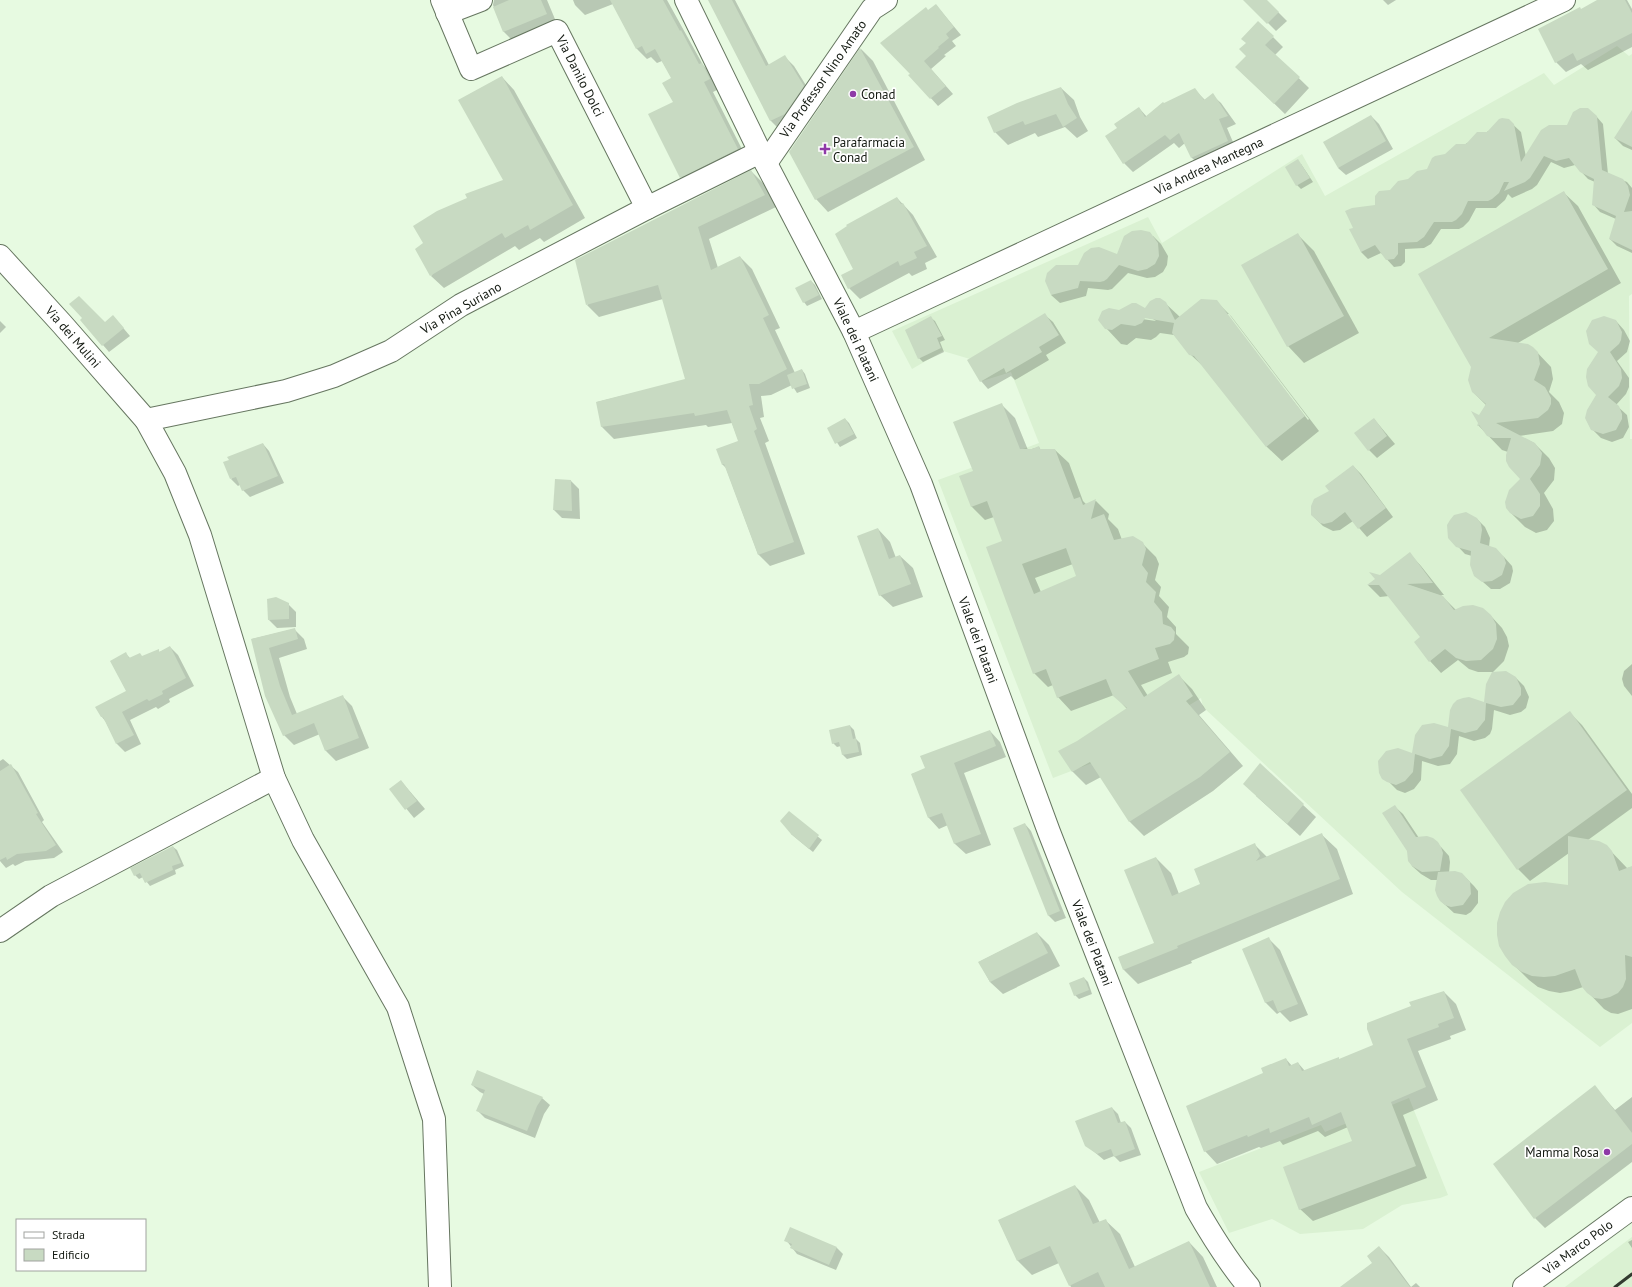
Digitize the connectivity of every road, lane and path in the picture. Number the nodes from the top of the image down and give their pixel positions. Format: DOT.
graph roads {
  1 [pos="481,0"];
  2 [pos="686,0"];
  3 [pos="886,0"];
  4 [pos="1564,0"];
  5 [pos="445,7"];
  6 [pos="763,157"];
  7 [pos="647,208"];
  8 [pos="0,256"];
  9 [pos="854,332"];
  10 [pos="146,420"];
  11 [pos="274,778"];
  12 [pos="0,931"];
  13 [pos="1632,1208"];
  14 [pos="440,1287"];
  15 [pos="1250,1287"];
  16 [pos="1524,1287"];
  1 -- 5 [label="street"];
  2 -- 6 [label="street, Viale dei Platani"];
  3 -- 6 [label="street, Via Professor Nino Amato"];
  4 -- 9 [label="street, Via Andrea Mantegna"];
  5 -- 7 [label="street, Via Danilo Dolci"];
  6 -- 7 [label="street, Via Pina Suriano"];
  6 -- 9 [label="street, Viale dei Platani"];
  7 -- 10 [label="street, Via Pina Suriano"];
  8 -- 10 [label="street, Via dei Mulini"];
  9 -- 15 [label="street, Viale dei Platani"];
  10 -- 11 [label="street, Via dei Mulini"];
  11 -- 12 [label="street"];
  11 -- 14 [label="street, Via dei Mulini"];
  13 -- 16 [label="street, Via Marco Polo"];
}
